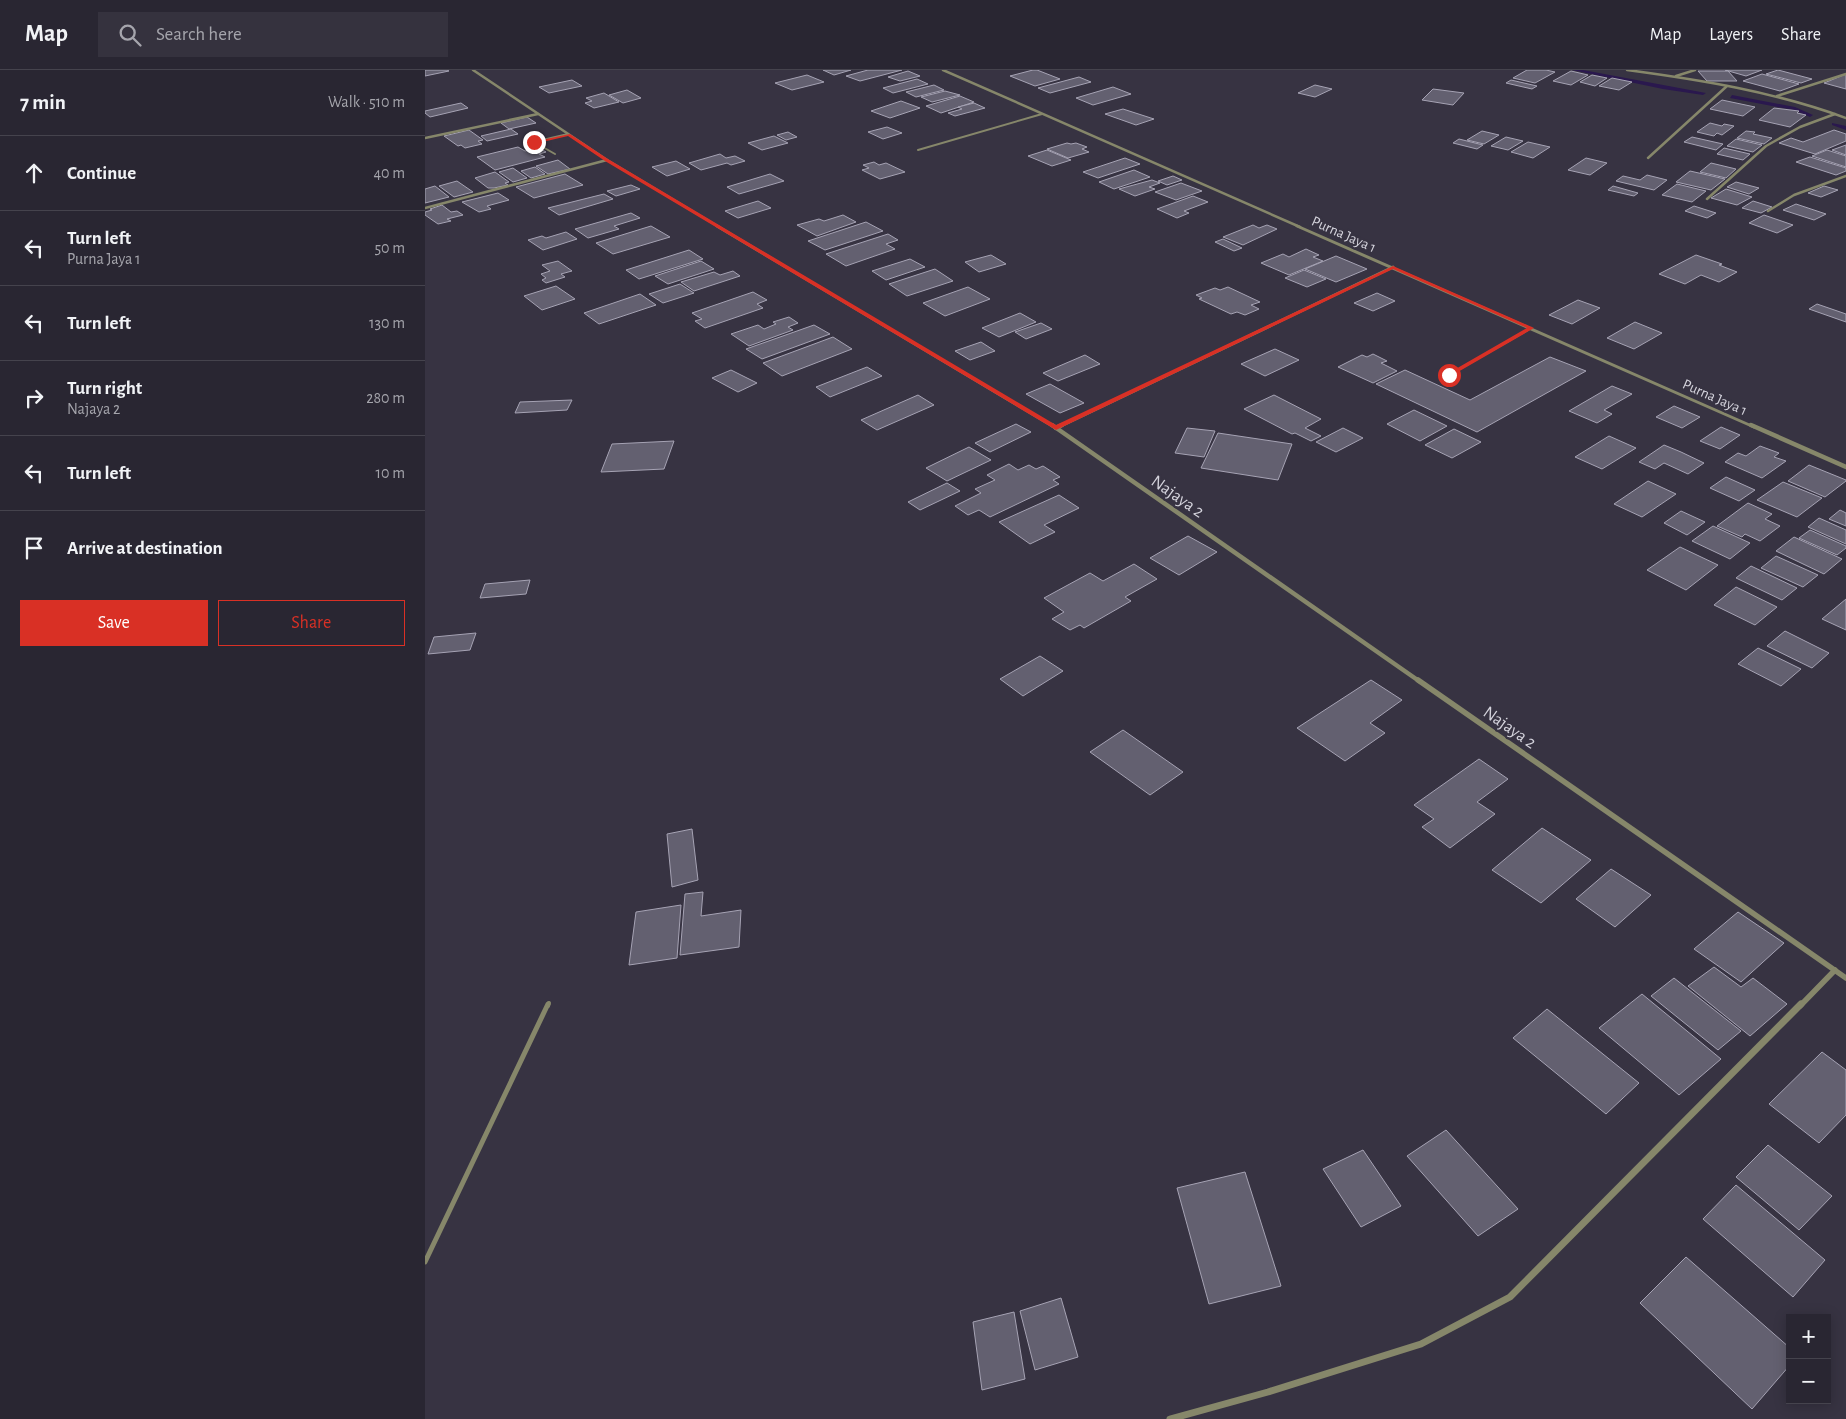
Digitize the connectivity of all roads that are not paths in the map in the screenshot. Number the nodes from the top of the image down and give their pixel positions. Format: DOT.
graph roads {
  1 [pos="473,70"];
  2 [pos="943,70"];
  3 [pos="1627,70"];
  4 [pos="1695,70"];
  5 [pos="1846,74"];
  6 [pos="1676,76"];
  7 [pos="1727,86"];
  8 [pos="1775,97"];
  9 [pos="538,114"];
  10 [pos="1042,114"];
  11 [pos="1835,114"];
  12 [pos="1846,118"];
  13 [pos="568,134"];
  14 [pos="425,138"];
  15 [pos="918,150"];
  16 [pos="555,154"];
  17 [pos="1648,158"];
  18 [pos="607,160"];
  19 [pos="1846,176"];
  20 [pos="1707,199"];
  21 [pos="425,208"];
  22 [pos="1768,211"];
  23 [pos="1393,267"];
  24 [pos="1531,328"];
  25 [pos="1449,375"];
  26 [pos="1056,428"];
  27 [pos="1846,467"];
  28 [pos="1835,970"];
  29 [pos="1846,978"];
  30 [pos="549,1003"];
  31 [pos="425,1262"];
  32 [pos="1170,1419"];
  1 -- 9 [label="street, Najaya 2"];
  2 -- 10 [label="street, Purna Jaya 1"];
  3 -- 6 [label="street"];
  4 -- 6 [label="street"];
  5 -- 8 [label="street"];
  6 -- 7 [label="street"];
  7 -- 8 [label="street"];
  7 -- 17 [label="street"];
  8 -- 11 [label="street"];
  9 -- 13 [label="street, Najaya 2"];
  9 -- 14 [label="street"];
  10 -- 15 [label="lane"];
  10 -- 23 [label="street, Purna Jaya 1"];
  11 -- 12 [label="street"];
  11 -- 20 [label="street"];
  13 -- 16 [label="lane"];
  13 -- 18 [label="street, Najaya 2"];
  18 -- 21 [label="street"];
  18 -- 26 [label="street, Najaya 2"];
  19 -- 22 [label="street"];
  23 -- 24 [label="street, Purna Jaya 1"];
  23 -- 26 [label="street"];
  24 -- 25 [label="lane"];
  24 -- 27 [label="street, Purna Jaya 1"];
  26 -- 28 [label="street, Najaya 2"];
  28 -- 29 [label="street, Najaya 2"];
  28 -- 32 [label="street"];
  30 -- 31 [label="lane"];
}
